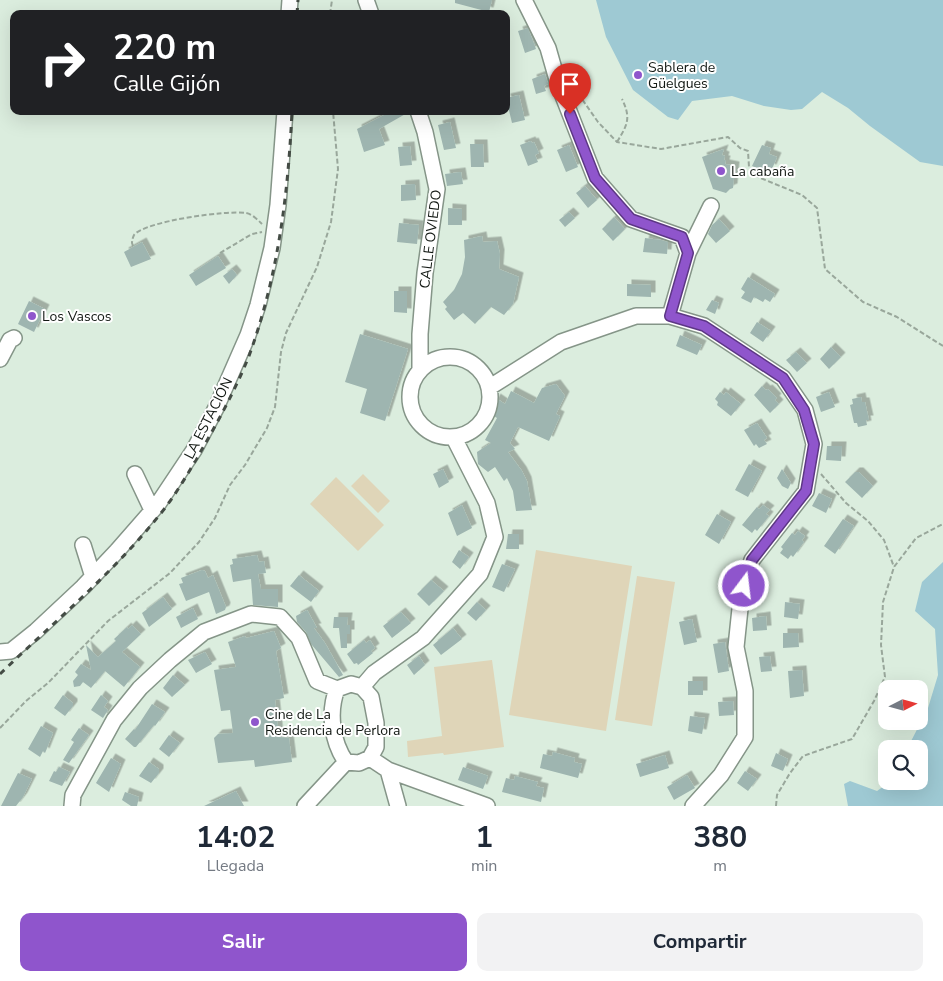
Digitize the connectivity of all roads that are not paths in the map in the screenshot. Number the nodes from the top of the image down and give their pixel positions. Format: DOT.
graph roads {
  1 [pos="524,0"];
  2 [pos="285,115"];
  3 [pos="419,115"];
  4 [pos="711,206"];
  5 [pos="688,253"];
  6 [pos="670,316"];
  7 [pos="14,338"];
  8 [pos="0,359"];
  9 [pos="420,369"];
  10 [pos="490,387"];
  11 [pos="454,438"];
  12 [pos="135,474"];
  13 [pos="152,510"];
  14 [pos="83,545"];
  15 [pos="93,577"];
  16 [pos="0,652"];
  17 [pos="362,687"];
  18 [pos="337,689"];
  19 [pos="370,758"];
  20 [pos="346,762"];
  21 [pos="388,770"];
  22 [pos="72,806"];
  23 [pos="305,806"];
  24 [pos="398,806"];
  25 [pos="487,806"];
  26 [pos="693,806"];
  1 -- 5 [label="street"];
  2 -- 13 [label="street, LA ESTACIÓN"];
  3 -- 9 [label="street, CALLE OVIEDO"];
  4 -- 5 [label="street"];
  5 -- 6 [label="street"];
  6 -- 10 [label="street"];
  6 -- 26 [label="street"];
  7 -- 8 [label="street"];
  9 -- 10 [label="street"];
  9 -- 11 [label="street"];
  10 -- 11 [label="street"];
  11 -- 17 [label="street"];
  12 -- 13 [label="street"];
  13 -- 15 [label="street, LA ESTACIÓN"];
  14 -- 15 [label="street"];
  15 -- 16 [label="street, LA ESTACIÓN"];
  17 -- 18 [label="street"];
  17 -- 19 [label="street"];
  18 -- 20 [label="street"];
  18 -- 22 [label="street"];
  19 -- 20 [label="street"];
  19 -- 21 [label="street"];
  20 -- 23 [label="street"];
  21 -- 24 [label="street"];
  21 -- 25 [label="street"];
}
